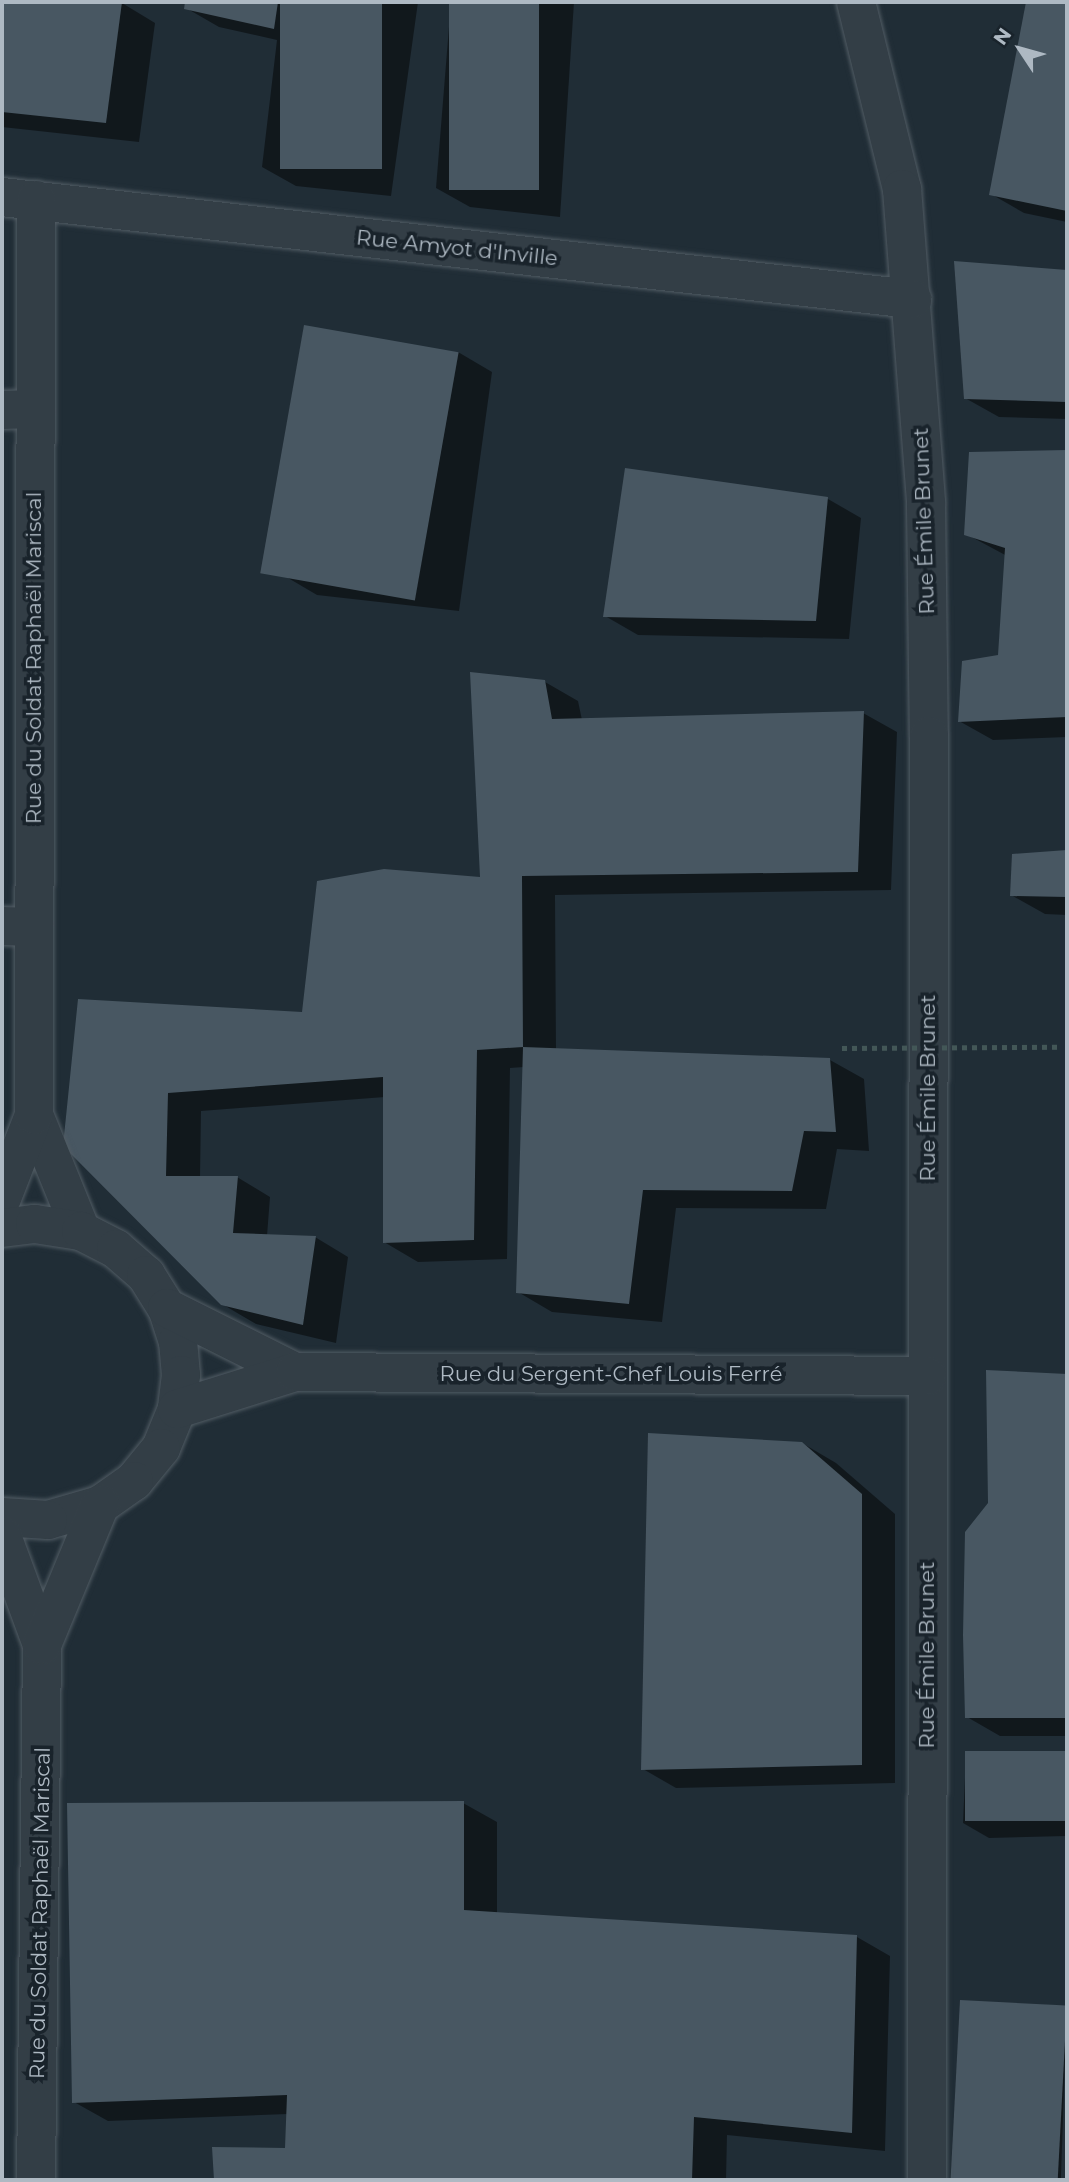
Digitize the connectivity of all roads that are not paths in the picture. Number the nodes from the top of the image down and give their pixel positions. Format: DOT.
graph roads {
  1 [pos="856,2"];
  2 [pos="19,199"];
  3 [pos="912,299"];
  4 [pos="19,410"];
  5 [pos="17,670"];
  6 [pos="18,926"];
  7 [pos="34,1115"];
  8 [pos="2,1198"];
  9 [pos="2,1228"];
  10 [pos="81,1231"];
  11 [pos="167,1308"];
  12 [pos="295,1371"];
  13 [pos="927,1376"];
  14 [pos="177,1409"];
  15 [pos="100,1505"];
  16 [pos="2,1517"];
  17 [pos="2,1536"];
  18 [pos="42,1645"];
  19 [pos="36,2180"];
  20 [pos="927,2180"];
  1 -- 3 [label="street, Rue Émile Brunet"];
  2 -- 3 [label="street, Rue Amyot d'Inville"];
  2 -- 4 [label="street, Rue du Soldat Raphaël Mariscal"];
  3 -- 13 [label="street, Rue Émile Brunet"];
  4 -- 5 [label="street, Rue du Soldat Raphaël Mariscal"];
  5 -- 6 [label="street, Rue du Soldat Raphaël Mariscal"];
  6 -- 7 [label="street, Rue du Soldat Raphaël Mariscal"];
  7 -- 8 [label="street, Rue du Soldat Raphaël Mariscal"];
  7 -- 10 [label="street, Rue du Soldat Raphaël Mariscal"];
  9 -- 10 [label="street"];
  10 -- 11 [label="street"];
  11 -- 12 [label="street, Rue du Sergent-Chef Louis Ferré"];
  11 -- 14 [label="street"];
  12 -- 13 [label="street, Rue du Sergent-Chef Louis Ferré"];
  12 -- 14 [label="street, Rue du Sergent-Chef Louis Ferré"];
  13 -- 20 [label="street, Rue Émile Brunet"];
  14 -- 15 [label="street"];
  15 -- 16 [label="street"];
  15 -- 18 [label="street, Rue du Soldat Raphaël Mariscal"];
  17 -- 18 [label="street, Rue du Soldat Raphaël Mariscal"];
  18 -- 19 [label="street, Rue du Soldat Raphaël Mariscal"];
}
